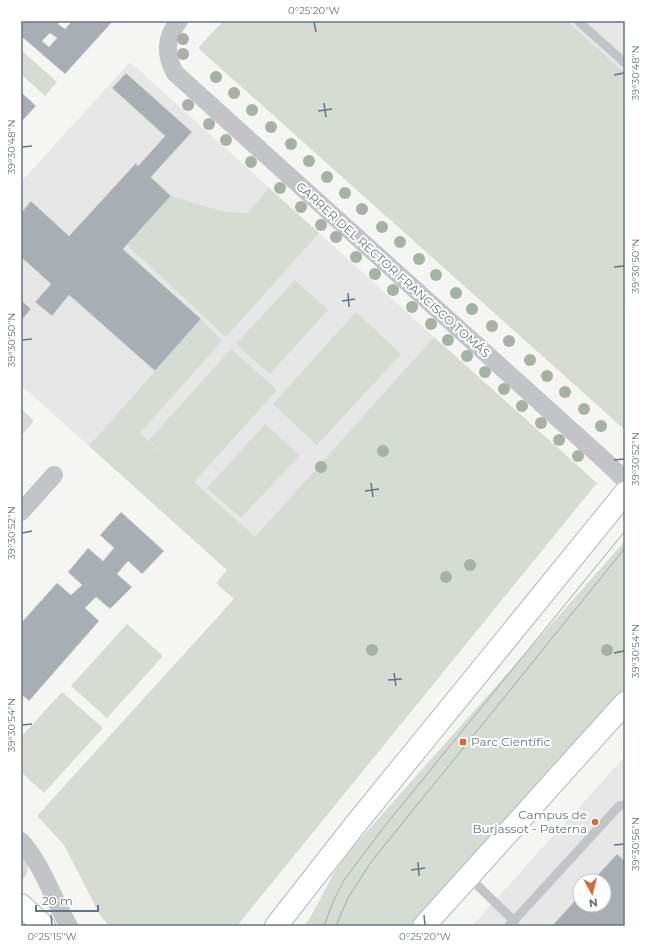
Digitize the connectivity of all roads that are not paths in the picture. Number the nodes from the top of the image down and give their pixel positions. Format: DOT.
graph roads {
  1 [pos="179,21"];
  2 [pos="578,21"];
  3 [pos="625,63"];
  4 [pos="54,476"];
  5 [pos="625,480"];
  6 [pos="625,493"];
  7 [pos="21,512"];
  8 [pos="625,703"];
  9 [pos="625,805"];
  10 [pos="21,841"];
  11 [pos="343,841"];
  12 [pos="469,877"];
  13 [pos="21,905"];
  14 [pos="511,923"];
  15 [pos="44,926"];
  16 [pos="69,926"];
  17 [pos="276,926"];
  18 [pos="295,926"];
  19 [pos="424,926"];
  1 -- 5 [label="street, CARRER DEL RECTOR FRANCISCO TOMÁS"];
  2 -- 3 [label="lane"];
  4 -- 7 [label="street"];
  6 -- 11 [label="street"];
  8 -- 12 [label="street"];
  9 -- 14 [label="lane"];
  10 -- 16 [label="street"];
  11 -- 17 [label="street"];
  11 -- 18 [label="street"];
  12 -- 14 [label="lane"];
  12 -- 19 [label="street"];
  13 -- 15 [label="street"];
}
